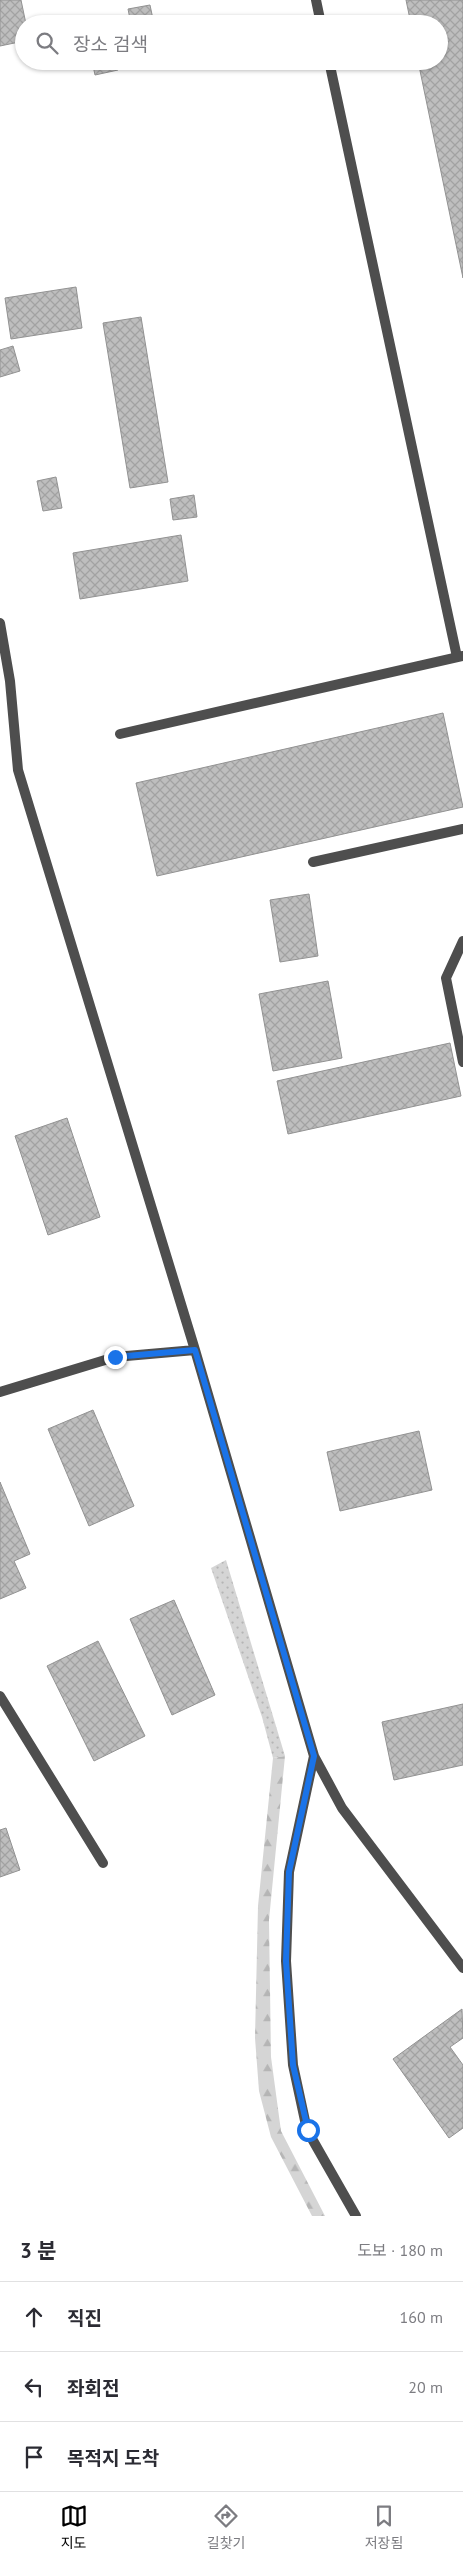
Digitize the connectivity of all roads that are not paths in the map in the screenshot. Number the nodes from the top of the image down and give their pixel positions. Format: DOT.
graph roads {
  1 [pos="316,0"];
  2 [pos="319,15"];
  3 [pos="331,70"];
  4 [pos="0,623"];
  5 [pos="460,656"];
  6 [pos="120,734"];
  7 [pos="463,829"];
  8 [pos="313,862"];
  9 [pos="463,942"];
  10 [pos="463,1062"];
  11 [pos="195,1350"];
  12 [pos="0,1392"];
  13 [pos="0,1696"];
  14 [pos="314,1756"];
  15 [pos="103,1863"];
  16 [pos="463,1968"];
  17 [pos="356,2216"];
  1 -- 2 [label="street"];
  3 -- 5 [label="street"];
  4 -- 11 [label="street"];
  5 -- 6 [label="street"];
  7 -- 8 [label="street"];
  9 -- 10 [label="street"];
  11 -- 12 [label="street"];
  11 -- 14 [label="street"];
  13 -- 15 [label="street"];
  14 -- 16 [label="street"];
  14 -- 17 [label="street"];
}
